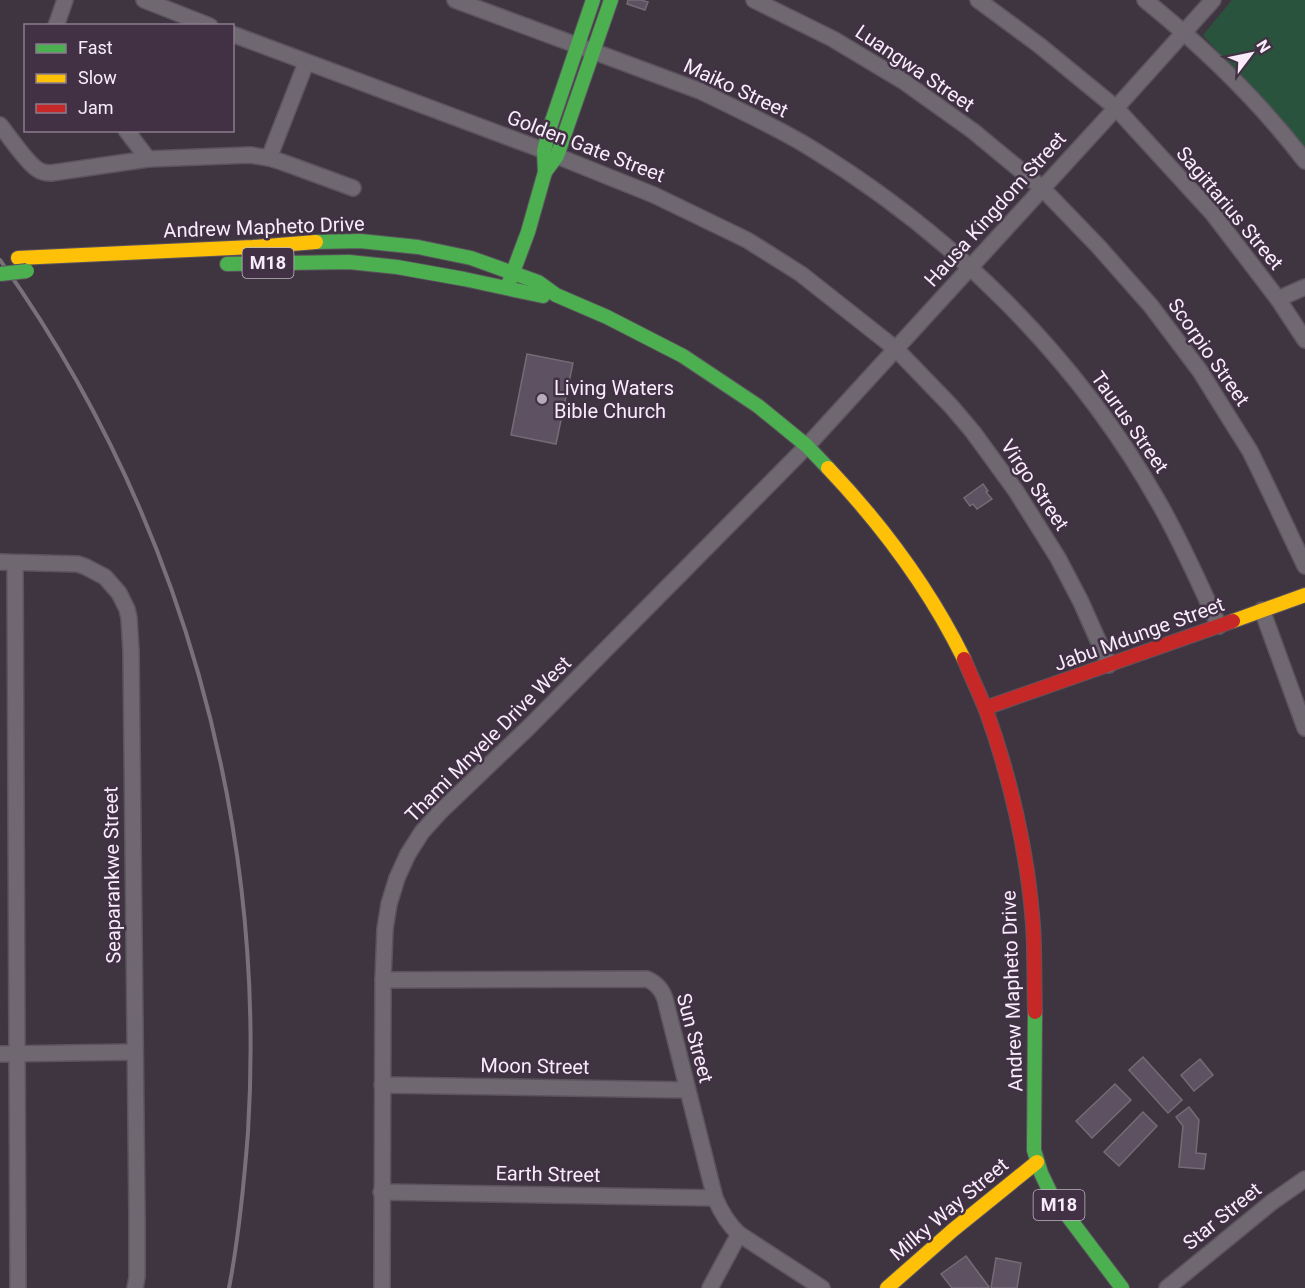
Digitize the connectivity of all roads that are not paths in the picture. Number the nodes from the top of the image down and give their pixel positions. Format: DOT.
graph roads {
  1 [pos="65,0"];
  2 [pos="144,0"];
  3 [pos="455,0"];
  4 [pos="593,0"];
  5 [pos="611,0"];
  6 [pos="754,0"];
  7 [pos="978,0"];
  8 [pos="1145,0"];
  9 [pos="1213,0"];
  10 [pos="57,24"];
  11 [pos="205,24"];
  12 [pos="1184,31"];
  13 [pos="234,35"];
  14 [pos="577,45"];
  15 [pos="594,52"];
  16 [pos="306,63"];
  17 [pos="1116,108"];
  18 [pos="0,125"];
  19 [pos="128,132"];
  20 [pos="551,154"];
  21 [pos="269,158"];
  22 [pos="148,159"];
  23 [pos="1305,161"];
  24 [pos="353,188"];
  25 [pos="1042,188"];
  26 [pos="14,259"];
  27 [pos="214,264"];
  28 [pos="970,266"];
  29 [pos="50,270"];
  30 [pos="513,272"];
  31 [pos="0,274"];
  32 [pos="1305,287"];
  33 [pos="507,288"];
  34 [pos="556,294"];
  35 [pos="1278,299"];
  36 [pos="1305,340"];
  37 [pos="896,349"];
  38 [pos="807,446"];
  39 [pos="8,562"];
  40 [pos="1305,566"];
  41 [pos="1305,595"];
  42 [pos="1262,610"];
  43 [pos="1219,626"];
  44 [pos="1109,666"];
  45 [pos="985,708"];
  46 [pos="1303,718"];
  47 [pos="383,980"];
  48 [pos="135,1052"];
  49 [pos="0,1054"];
  50 [pos="18,1054"];
  51 [pos="382,1085"];
  52 [pos="687,1090"];
  53 [pos="1037,1162"];
  54 [pos="1305,1179"];
  55 [pos="381,1192"];
  56 [pos="715,1198"];
  57 [pos="740,1234"];
  58 [pos="18,1288"];
  59 [pos="135,1288"];
  60 [pos="382,1288"];
  61 [pos="710,1288"];
  62 [pos="822,1288"];
  63 [pos="887,1288"];
  64 [pos="1122,1288"];
  65 [pos="1167,1288"];
  1 -- 10 [label="street"];
  2 -- 11 [label="street"];
  3 -- 14 [label="street, Maiko Street"];
  4 -- 14 [label="main road"];
  5 -- 15 [label="main road"];
  6 -- 25 [label="street, Luangwa Street"];
  7 -- 17 [label="street, Sagittarius Street"];
  8 -- 12 [label="street"];
  9 -- 12 [label="street, Hausa Kingdom Street"];
  12 -- 17 [label="street, Hausa Kingdom Street"];
  12 -- 23 [label="street"];
  13 -- 16 [label="street, Golden Gate Street"];
  14 -- 15 [label="street, Maiko Street"];
  14 -- 20 [label="main road"];
  15 -- 20 [label="main road"];
  15 -- 28 [label="street, Maiko Street"];
  16 -- 20 [label="street, Golden Gate Street"];
  16 -- 21 [label="street"];
  17 -- 25 [label="street, Hausa Kingdom Street"];
  17 -- 35 [label="street, Sagittarius Street"];
  18 -- 22 [label="street"];
  19 -- 22 [label="street"];
  20 -- 30 [label="main road"];
  20 -- 37 [label="street, Golden Gate Street"];
  21 -- 22 [label="street"];
  21 -- 24 [label="street"];
  25 -- 28 [label="street, Hausa Kingdom Street"];
  25 -- 40 [label="street, Scorpio Street"];
  26 -- 30 [label="main road, Andrew Mapheto Drive / M18"];
  27 -- 33 [label="main road, Andrew Mapheto Drive / M18"];
  28 -- 37 [label="street, Hausa Kingdom Street"];
  28 -- 43 [label="street, Taurus Street"];
  29 -- 31 [label="main road, bridge"];
  30 -- 33 [label="main road"];
  30 -- 34 [label="main road, Andrew Mapheto Drive"];
  32 -- 35 [label="street"];
  33 -- 34 [label="main road, Andrew Mapheto Drive"];
  34 -- 38 [label="main road, Andrew Mapheto Drive"];
  35 -- 36 [label="street, Sagittarius Street"];
  37 -- 38 [label="street, Hausa Kingdom Street"];
  37 -- 44 [label="street, Virgo Street"];
  38 -- 45 [label="main road, Andrew Mapheto Drive"];
  38 -- 47 [label="street, Thami Mnyele Drive West"];
  39 -- 48 [label="street, Seaparankwe Street"];
  39 -- 50 [label="street"];
  41 -- 42 [label="main road, Jabu Mdunge Street"];
  42 -- 43 [label="main road, Jabu Mdunge Street"];
  42 -- 46 [label="street"];
  43 -- 44 [label="main road, Jabu Mdunge Street"];
  44 -- 45 [label="main road, Jabu Mdunge Street"];
  45 -- 53 [label="main road, Andrew Mapheto Drive / M18"];
  47 -- 51 [label="street, Thami Mnyele Drive West"];
  47 -- 52 [label="street, Sun Street"];
  48 -- 50 [label="street"];
  48 -- 59 [label="street, Seaparankwe Street"];
  49 -- 50 [label="street"];
  50 -- 58 [label="street"];
  51 -- 52 [label="street, Moon Street"];
  51 -- 55 [label="street, Thami Mnyele Drive West"];
  52 -- 56 [label="street, Sun Street"];
  53 -- 63 [label="main road, Milky Way Street"];
  53 -- 64 [label="main road, Andrew Mapheto Drive / M18"];
  54 -- 65 [label="street, Star Street"];
  55 -- 56 [label="street, Earth Street"];
  55 -- 60 [label="street, Thami Mnyele Drive West"];
  56 -- 57 [label="street, Sun Street"];
  57 -- 61 [label="street"];
  57 -- 62 [label="street, Sun Street"];
}
